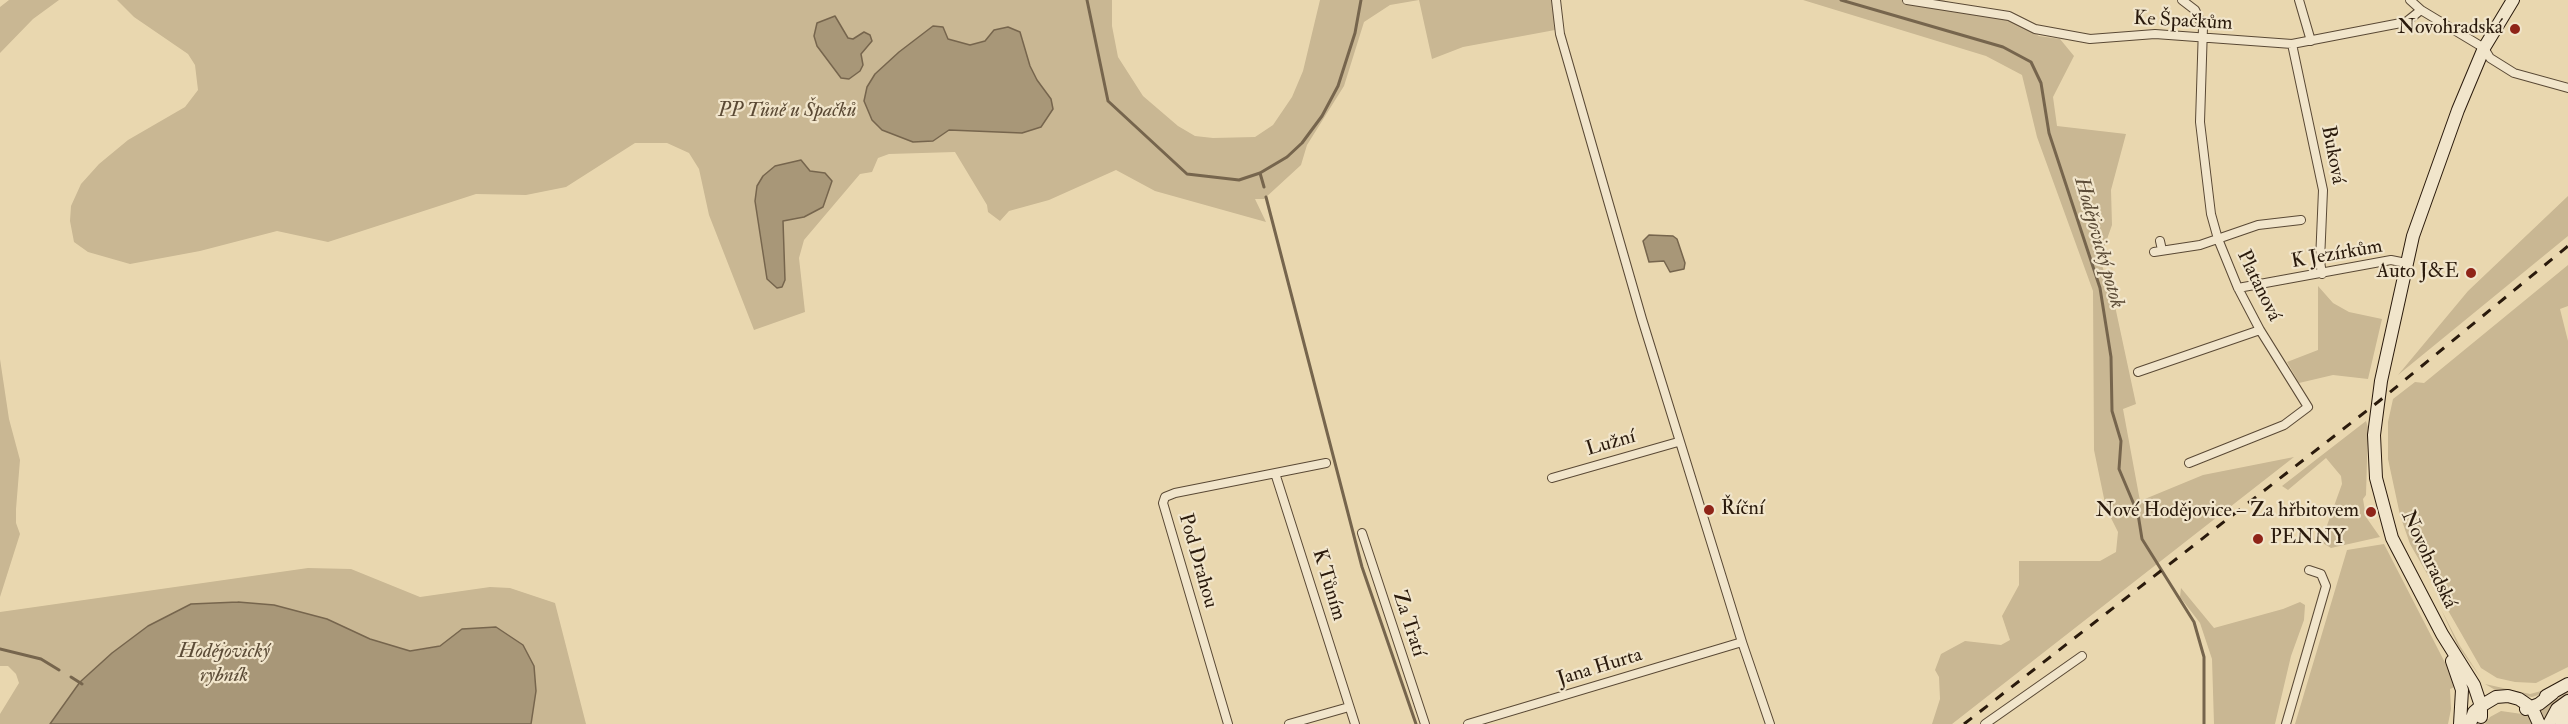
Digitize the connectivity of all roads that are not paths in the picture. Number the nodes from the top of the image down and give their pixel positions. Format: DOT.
graph roads {
  1 [pos="1556,0"];
  2 [pos="1907,0"];
  3 [pos="2182,0"];
  4 [pos="2299,0"];
  5 [pos="2410,0"];
  6 [pos="2513,0"];
  7 [pos="2421,10"];
  8 [pos="2203,38"];
  9 [pos="2312,41"];
  10 [pos="2292,44"];
  11 [pos="2484,48"];
  12 [pos="2568,88"];
  13 [pos="2301,220"];
  14 [pos="2218,239"];
  15 [pos="2158,248"];
  16 [pos="2406,263"];
  17 [pos="2322,274"];
  18 [pos="2238,288"];
  19 [pos="2260,330"];
  20 [pos="2138,372"];
  21 [pos="1678,442"];
  22 [pos="1326,463"];
  23 [pos="2189,463"];
  24 [pos="1275,473"];
  25 [pos="1552,478"];
  26 [pos="1362,533"];
  27 [pos="2308,570"];
  28 [pos="2442,634"];
  29 [pos="1742,642"];
  30 [pos="2082,656"];
  31 [pos="2568,684"];
  32 [pos="2474,685"];
  33 [pos="2496,698"];
  34 [pos="2568,701"];
  35 [pos="2528,705"];
  36 [pos="1349,707"];
  37 [pos="2568,713"];
  38 [pos="2477,718"];
  39 [pos="1228,724"];
  40 [pos="1288,724"];
  41 [pos="1355,724"];
  42 [pos="1425,724"];
  43 [pos="1468,724"];
  44 [pos="1770,724"];
  45 [pos="1985,724"];
  46 [pos="2286,724"];
  47 [pos="2460,724"];
  48 [pos="2539,724"];
  49 [pos="2549,724"];
  50 [pos="2562,724"];
  1 -- 21 [label="street"];
  2 -- 8 [label="street, Ke Špačkům"];
  3 -- 8 [label="street, Platanová"];
  4 -- 9 [label="street"];
  5 -- 7 [label="street"];
  6 -- 11 [label="main road, Novohradská"];
  7 -- 9 [label="street, Ke Špačkům"];
  7 -- 11 [label="street"];
  8 -- 10 [label="street, Ke Špačkům"];
  8 -- 14 [label="street, Platanová"];
  9 -- 10 [label="street, Ke Špačkům"];
  10 -- 17 [label="street, Buková"];
  11 -- 12 [label="street"];
  11 -- 16 [label="main road, Novohradská"];
  13 -- 14 [label="street"];
  14 -- 15 [label="street"];
  14 -- 18 [label="street, Platanová"];
  16 -- 17 [label="street, K Jezírkům"];
  16 -- 28 [label="main road, Novohradská"];
  17 -- 18 [label="street, K Jezírkům"];
  18 -- 19 [label="street, Platanová"];
  19 -- 20 [label="street"];
  19 -- 23 [label="street, Platanová"];
  21 -- 25 [label="street, Lužní"];
  21 -- 29 [label="street"];
  22 -- 24 [label="street, Pod Drahou"];
  24 -- 36 [label="street, K Tůním"];
  24 -- 39 [label="street, Pod Drahou"];
  26 -- 42 [label="street, Za Tratí"];
  27 -- 46 [label="street"];
  28 -- 32 [label="main road, Novohradská"];
  28 -- 47 [label="main road"];
  29 -- 43 [label="street, Jana Hurta"];
  29 -- 44 [label="street"];
  30 -- 45 [label="street"];
  31 -- 35 [label="main road"];
  32 -- 33 [label="main road, Novohradská"];
  32 -- 38 [label="main road, Novohradská"];
  33 -- 35 [label="main road"];
  33 -- 38 [label="main road"];
  34 -- 49 [label="main road"];
  35 -- 38 [label="main road"];
  35 -- 48 [label="main road"];
  36 -- 40 [label="street"];
  36 -- 41 [label="street, K Tůním"];
  37 -- 50 [label="main road"];
}
